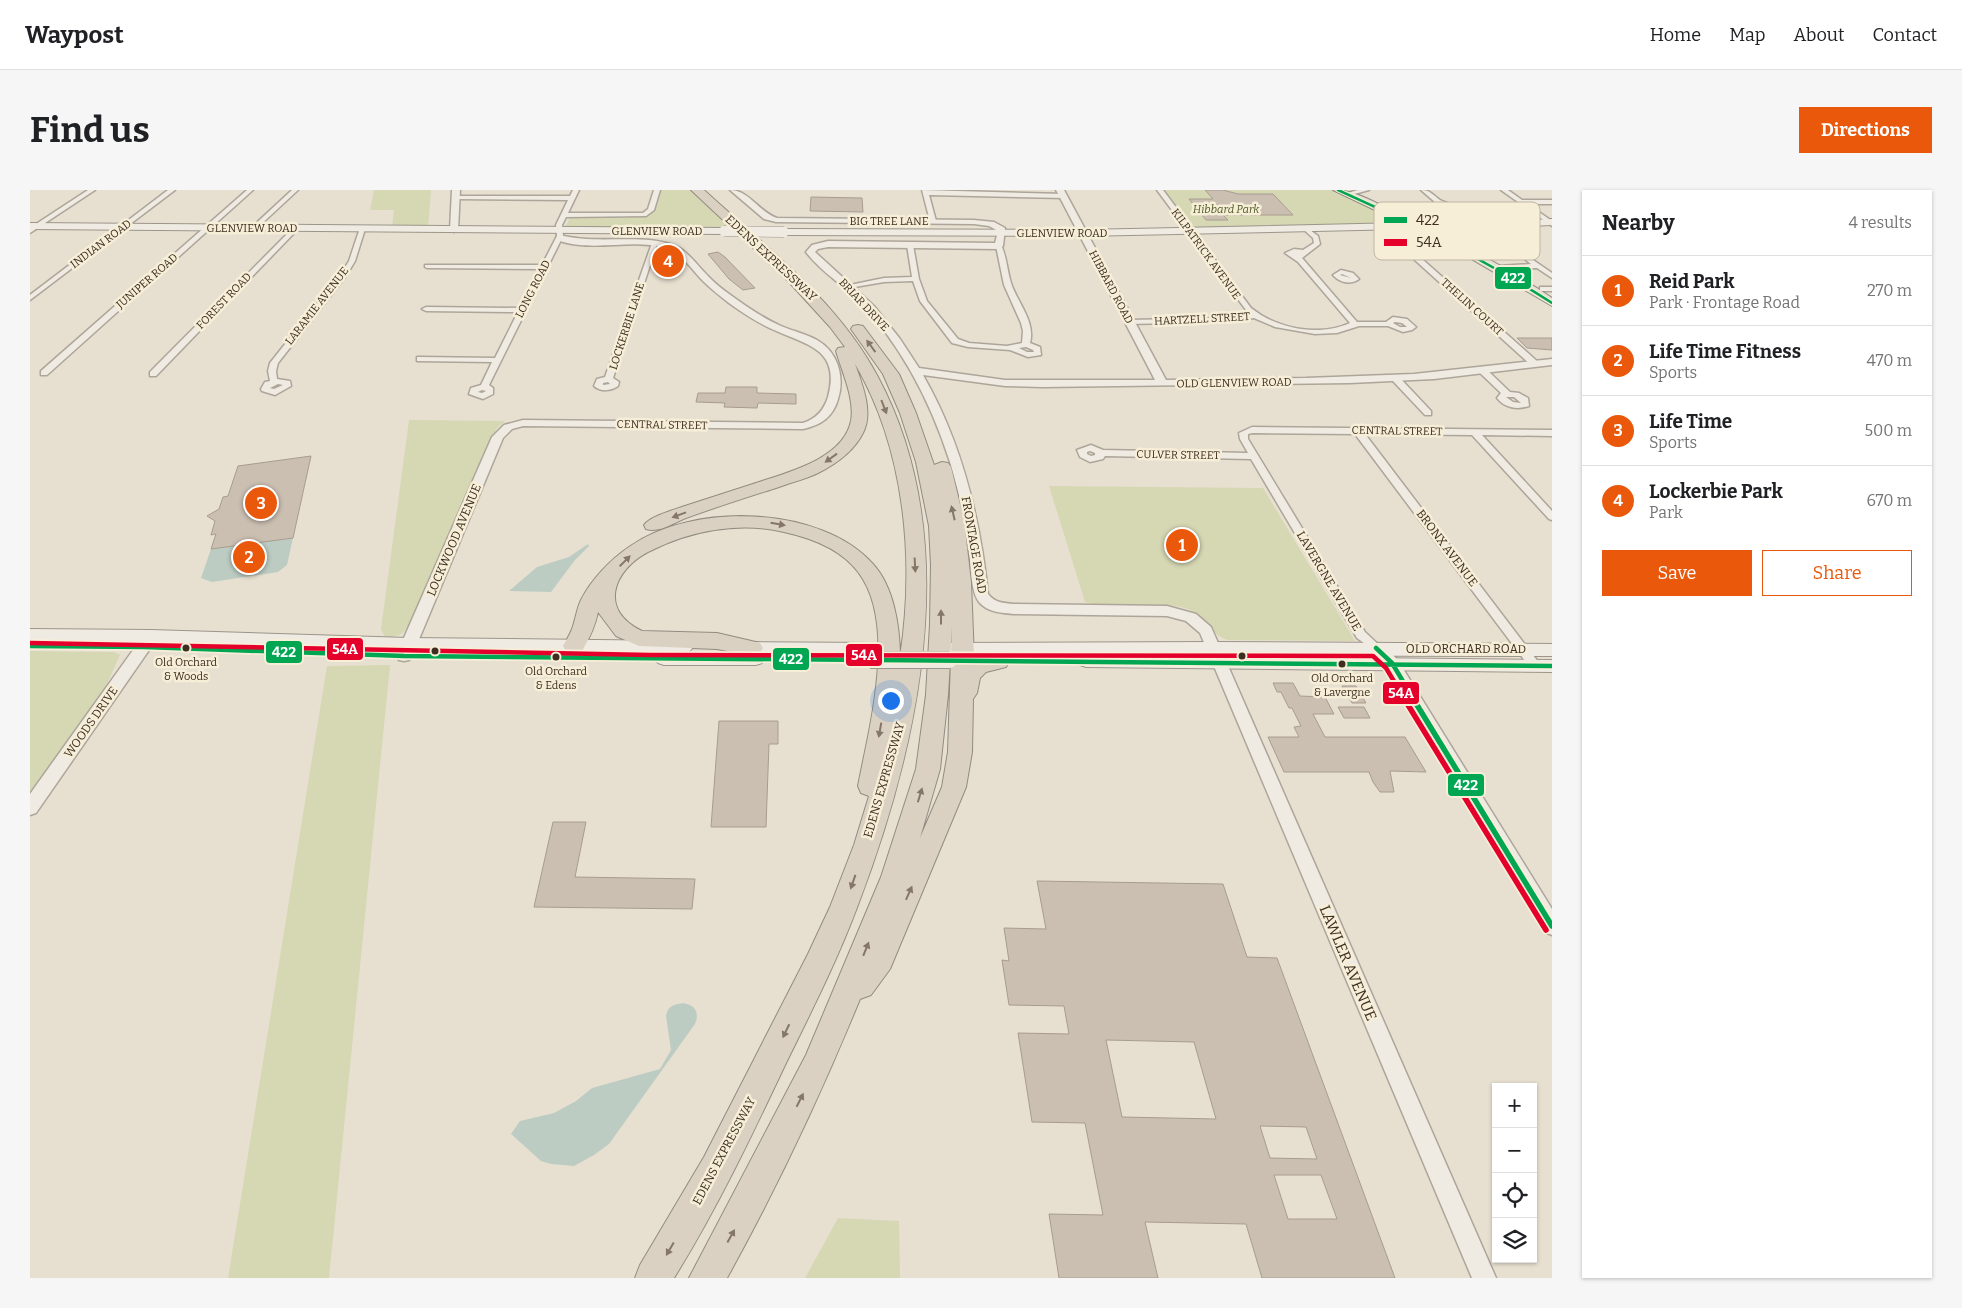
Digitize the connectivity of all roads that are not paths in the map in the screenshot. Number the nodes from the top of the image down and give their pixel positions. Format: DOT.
graph roads {
  1 [pos="92,190"];
  2 [pos="172,190"];
  3 [pos="250,190"];
  4 [pos="295,190"];
  5 [pos="576,190"];
  6 [pos="657,190"];
  7 [pos="697,190"];
  8 [pos="713,190"];
  9 [pos="734,190"];
  10 [pos="1160,190"];
  11 [pos="1366,190"];
  12 [pos="1424,190"];
  13 [pos="1504,190"];
  14 [pos="926,191"];
  15 [pos="1347,192"];
  16 [pos="456,193"];
  17 [pos="1062,193"];
  18 [pos="572,198"];
  19 [pos="1439,202"];
  20 [pos="1521,202"];
  21 [pos="1552,202"];
  22 [pos="1374,204"];
  23 [pos="564,215"];
  24 [pos="1540,215"];
  25 [pos="934,221"];
  26 [pos="1551,223"];
  27 [pos="124,227"];
  28 [pos="1374,227"];
  29 [pos="33,228"];
  30 [pos="208,228"];
  31 [pos="254,228"];
  32 [pos="296,228"];
  33 [pos="362,229"];
  34 [pos="1306,229"];
  35 [pos="454,230"];
  36 [pos="1190,231"];
  37 [pos="1083,233"];
  38 [pos="560,234"];
  39 [pos="1000,234"];
  40 [pos="654,244"];
  41 [pos="910,245"];
  42 [pos="999,246"];
  43 [pos="1305,252"];
  44 [pos="1299,260"];
  45 [pos="1419,260"];
  46 [pos="1488,260"];
  47 [pos="1530,260"];
  48 [pos="427,266"];
  49 [pos="1538,266"];
  50 [pos="544,267"];
  51 [pos="1503,268"];
  52 [pos="1552,276"];
  53 [pos="916,279"];
  54 [pos="849,286"];
  55 [pos="1549,291"];
  56 [pos="30,298"];
  57 [pos="1552,303"];
  58 [pos="426,309"];
  59 [pos="523,310"];
  60 [pos="1255,316"];
  61 [pos="833,320"];
  62 [pos="1130,322"];
  63 [pos="1354,324"];
  64 [pos="1390,324"];
  65 [pos="1024,345"];
  66 [pos="1013,348"];
  67 [pos="420,359"];
  68 [pos="498,360"];
  69 [pos="1552,362"];
  70 [pos="1535,364"];
  71 [pos="916,371"];
  72 [pos="1483,371"];
  73 [pos="44,373"];
  74 [pos="153,374"];
  75 [pos="891,374"];
  76 [pos="1395,378"];
  77 [pos="609,379"];
  78 [pos="274,382"];
  79 [pos="1162,383"];
  80 [pos="484,387"];
  81 [pos="1507,394"];
  82 [pos="1428,413"];
  83 [pos="508,427"];
  84 [pos="1358,431"];
  85 [pos="1474,432"];
  86 [pos="1243,433"];
  87 [pos="1552,433"];
  88 [pos="1101,454"];
  89 [pos="1254,456"];
  90 [pos="1552,517"];
  91 [pos="608,578"];
  92 [pos="30,636"];
  93 [pos="148,642"];
  94 [pos="30,646"];
  95 [pos="574,646"];
  96 [pos="752,648"];
  97 [pos="1376,648"];
  98 [pos="406,650"];
  99 [pos="1523,650"];
  100 [pos="1552,650"];
  101 [pos="872,654"];
  102 [pos="956,655"];
  103 [pos="1216,655"];
  104 [pos="998,660"];
  105 [pos="1392,663"];
  106 [pos="1544,666"];
  107 [pos="960,752"];
  108 [pos="30,808"];
  109 [pos="869,836"];
  110 [pos="1552,926"];
  111 [pos="842,1010"];
  112 [pos="653,1278"];
  113 [pos="707,1278"];
  114 [pos="1484,1278"];
  1 -- 29 [label="street"];
  2 -- 27 [label="street, INDIAN ROAD"];
  3 -- 30 [label="street, JUNIPER ROAD"];
  4 -- 31 [label="street"];
  5 -- 18 [label="street, LONG ROAD"];
  6 -- 23 [label="street"];
  7 -- 61 [label="highway, EDENS EXPRESSWAY"];
  75 -- 8 [label="highway, EDENS EXPRESSWAY, one-way"];
  9 -- 25 [label="street, BIG TREE LANE"];
  10 -- 36 [label="street, KILPATRICK AVENUE"];
  11 -- 15 [label="street"];
  12 -- 19 [label="street"];
  13 -- 20 [label="street"];
  14 -- 17 [label="street"];
  14 -- 25 [label="street"];
  15 -- 22 [label="main road"];
  16 -- 18 [label="street"];
  16 -- 35 [label="street"];
  17 -- 37 [label="street, HIBBARD ROAD"];
  18 -- 23 [label="street, LONG ROAD"];
  20 -- 21 [label="street"];
  23 -- 38 [label="street, LONG ROAD"];
  24 -- 26 [label="street"];
  25 -- 39 [label="street, BIG TREE LANE"];
  27 -- 29 [label="main road, GLENVIEW ROAD"];
  27 -- 30 [label="main road, GLENVIEW ROAD"];
  27 -- 56 [label="street, INDIAN ROAD"];
  28 -- 34 [label="main road, GLENVIEW ROAD"];
  30 -- 31 [label="main road, GLENVIEW ROAD"];
  30 -- 73 [label="street, JUNIPER ROAD"];
  31 -- 32 [label="main road, GLENVIEW ROAD"];
  32 -- 33 [label="main road, GLENVIEW ROAD"];
  32 -- 74 [label="street, FOREST ROAD"];
  33 -- 35 [label="main road, GLENVIEW ROAD"];
  33 -- 78 [label="street, LARAMIE AVENUE"];
  34 -- 36 [label="main road, GLENVIEW ROAD"];
  34 -- 43 [label="street"];
  35 -- 38 [label="main road, GLENVIEW ROAD"];
  36 -- 37 [label="main road, GLENVIEW ROAD"];
  36 -- 60 [label="street, KILPATRICK AVENUE"];
  37 -- 39 [label="main road, GLENVIEW ROAD"];
  37 -- 62 [label="street, HIBBARD ROAD"];
  38 -- 39 [label="main road, GLENVIEW ROAD, bridge"];
  38 -- 40 [label="street"];
  38 -- 50 [label="street, LONG ROAD"];
  39 -- 42 [label="street"];
  40 -- 77 [label="street, LOCKERBIE LANE"];
  40 -- 83 [label="street, CENTRAL STREET"];
  41 -- 42 [label="street"];
  41 -- 53 [label="street"];
  41 -- 54 [label="street, BRIAR DRIVE"];
  42 -- 65 [label="street"];
  43 -- 44 [label="street"];
  43 -- 44 [label="street"];
  44 -- 63 [label="street"];
  45 -- 70 [label="street, THELIN COURT"];
  46 -- 51 [label="main road"];
  47 -- 49 [label="street"];
  48 -- 50 [label="street"];
  49 -- 51 [label="street"];
  49 -- 52 [label="street"];
  50 -- 59 [label="street, LONG ROAD"];
  51 -- 55 [label="main road"];
  51 -- 57 [label="main road"];
  53 -- 54 [label="street"];
  53 -- 66 [label="street"];
  54 -- 71 [label="street, BRIAR DRIVE"];
  58 -- 59 [label="street"];
  59 -- 68 [label="street, LONG ROAD"];
  60 -- 62 [label="street, HARTZELL STREET"];
  60 -- 63 [label="street, HARTZELL STREET"];
  61 -- 95 [label="highway, one-way"];
  61 -- 109 [label="highway, EDENS EXPRESSWAY, one-way"];
  62 -- 79 [label="street, HIBBARD ROAD"];
  63 -- 64 [label="street, HARTZELL STREET"];
  65 -- 66 [label="street"];
  65 -- 66 [label="street"];
  67 -- 68 [label="street"];
  68 -- 80 [label="street, LONG ROAD"];
  69 -- 70 [label="street, OLD GLENVIEW ROAD"];
  70 -- 72 [label="street, OLD GLENVIEW ROAD"];
  71 -- 79 [label="street, OLD GLENVIEW ROAD"];
  71 -- 103 [label="street, FRONTAGE ROAD"];
  72 -- 76 [label="street, OLD GLENVIEW ROAD"];
  72 -- 81 [label="street"];
  102 -- 75 [label="highway, one-way"];
  111 -- 75 [label="highway, EDENS EXPRESSWAY, one-way"];
  76 -- 79 [label="street, OLD GLENVIEW ROAD"];
  76 -- 82 [label="street"];
  83 -- 98 [label="street, LOCKWOOD AVENUE"];
  84 -- 85 [label="street, CENTRAL STREET"];
  84 -- 86 [label="street, CENTRAL STREET"];
  84 -- 99 [label="street, BRONX AVENUE"];
  85 -- 87 [label="street, CENTRAL STREET"];
  85 -- 90 [label="street"];
  86 -- 89 [label="street, LAVERGNE AVENUE"];
  88 -- 89 [label="street, CULVER STREET"];
  89 -- 97 [label="street, LAVERGNE AVENUE"];
  91 -- 95 [label="highway"];
  91 -- 96 [label="highway"];
  91 -- 109 [label="highway, one-way"];
  92 -- 93 [label="main road, OLD ORCHARD ROAD"];
  93 -- 94 [label="main road, OLD ORCHARD ROAD"];
  93 -- 98 [label="main road, OLD ORCHARD ROAD"];
  93 -- 108 [label="street, WOODS DRIVE"];
  95 -- 96 [label="main road, OLD ORCHARD ROAD"];
  95 -- 98 [label="main road, OLD ORCHARD ROAD"];
  96 -- 101 [label="main road, OLD ORCHARD ROAD"];
  97 -- 99 [label="main road, OLD ORCHARD ROAD"];
  97 -- 103 [label="main road, OLD ORCHARD ROAD"];
  97 -- 105 [label="street, LAVERGNE AVENUE"];
  98 -- 101 [label="main road, OLD ORCHARD ROAD"];
  99 -- 100 [label="main road, OLD ORCHARD ROAD"];
  99 -- 106 [label="street, BRONX AVENUE"];
  101 -- 102 [label="main road, OLD ORCHARD ROAD, bridge"];
  102 -- 103 [label="main road, OLD ORCHARD ROAD"];
  102 -- 104 [label="main road, OLD ORCHARD ROAD"];
  102 -- 107 [label="highway"];
  103 -- 104 [label="main road, OLD ORCHARD ROAD"];
  103 -- 105 [label="main road, OLD ORCHARD ROAD"];
  103 -- 114 [label="street, LAWLER AVENUE"];
  104 -- 107 [label="highway"];
  105 -- 106 [label="main road, OLD ORCHARD ROAD"];
  105 -- 110 [label="street, LAVERGNE AVENUE"];
  111 -- 107 [label="highway, one-way"];
  109 -- 112 [label="highway, EDENS EXPRESSWAY, one-way"];
  113 -- 111 [label="highway, EDENS EXPRESSWAY, one-way"];
}
